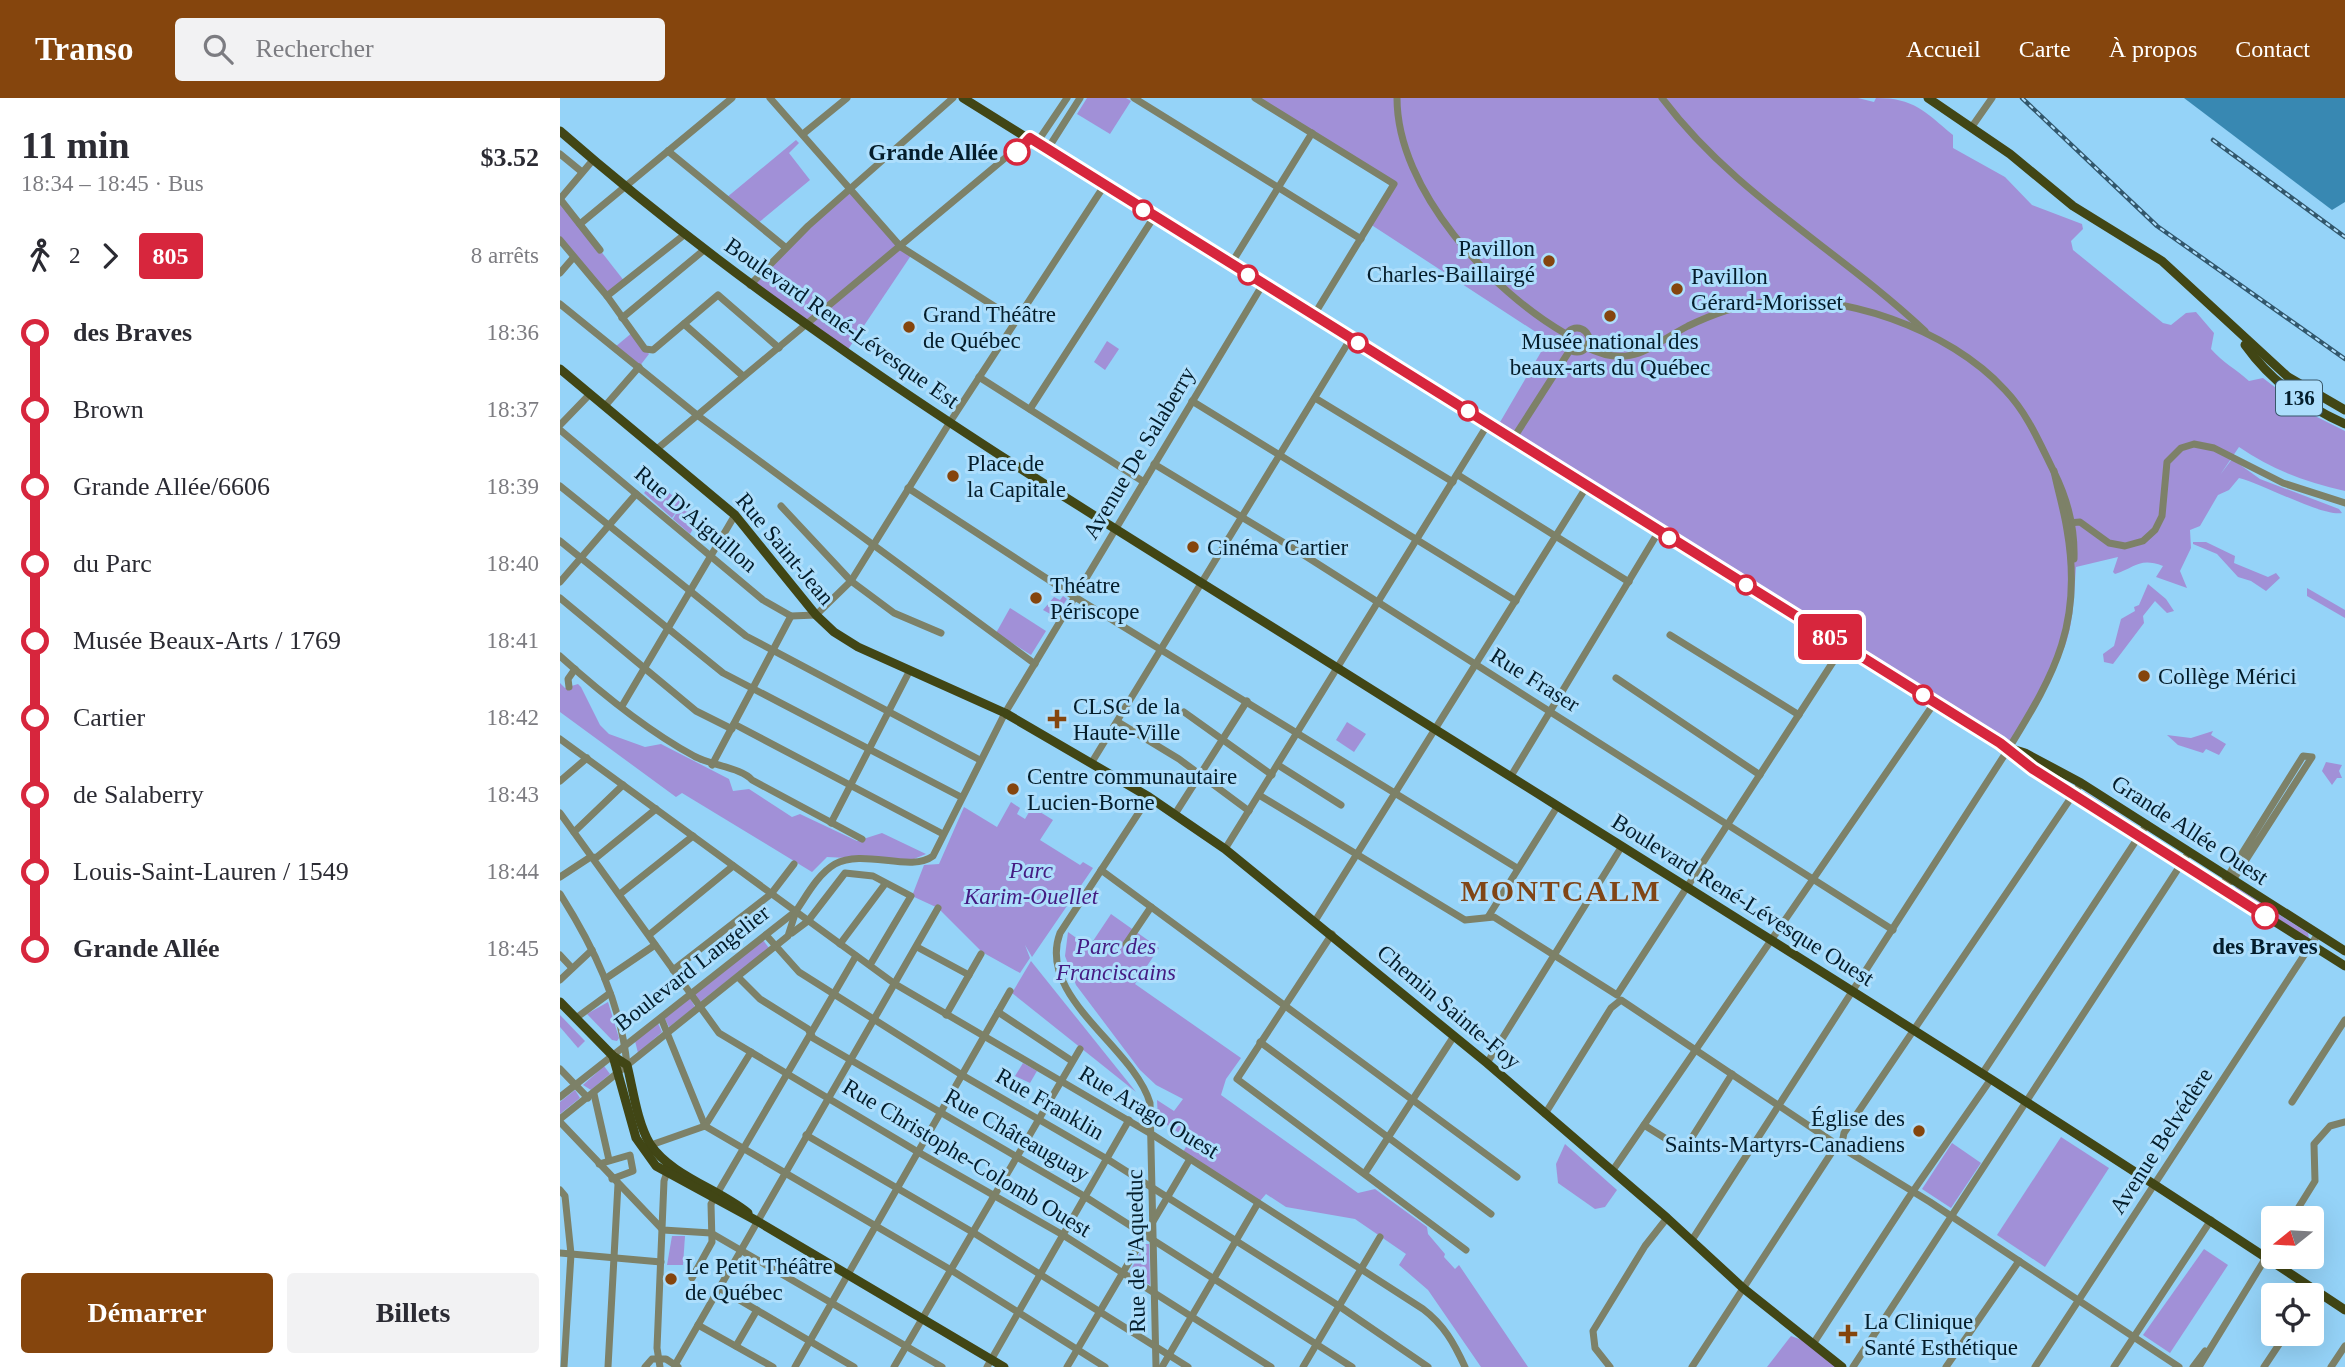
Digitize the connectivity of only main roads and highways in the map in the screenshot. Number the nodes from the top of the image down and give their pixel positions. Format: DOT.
graph roads {
  1 [pos="963,98"];
  2 [pos="1927,98"];
  3 [pos="560,131"];
  4 [pos="2236,332"];
  5 [pos="560,369"];
  6 [pos="2345,410"];
  7 [pos="2345,424"];
  8 [pos="1115,530"];
  9 [pos="1005,713"];
  10 [pos="2009,748"];
  11 [pos="2345,951"];
  12 [pos="2345,966"];
  13 [pos="560,1002"];
  14 [pos="613,1056"];
  15 [pos="668,1168"];
  16 [pos="2301,1283"];
  17 [pos="2324,1298"];
  18 [pos="2345,1310"];
  19 [pos="989,1363"];
  20 [pos="1004,1367"];
  21 [pos="1842,1367"];
  1 -- 10 [label="main road, Grande Allée Ouest"];
  2 -- 4 [label="main road"];
  3 -- 8 [label="main road, Boulevard René-Lévesque Est"];
  4 -- 6 [label="main road, 136"];
  4 -- 7 [label="main road, 136"];
  5 -- 9 [label="main road, Rue Saint-Jean"];
  8 -- 16 [label="main road, Boulevard René-Lévesque Ouest"];
  9 -- 21 [label="main road, Chemin Sainte-Foy"];
  10 -- 11 [label="main road, Grande Allée Ouest"];
  10 -- 12 [label="main road, Grande Allée Ouest"];
  13 -- 14 [label="main road"];
  14 -- 15 [label="main road"];
  14 -- 15 [label="main road"];
  15 -- 19 [label="main road"];
  17 -- 18 [label="main road, Boulevard René-Lévesque Ouest"];
  19 -- 20 [label="main road"];
}
